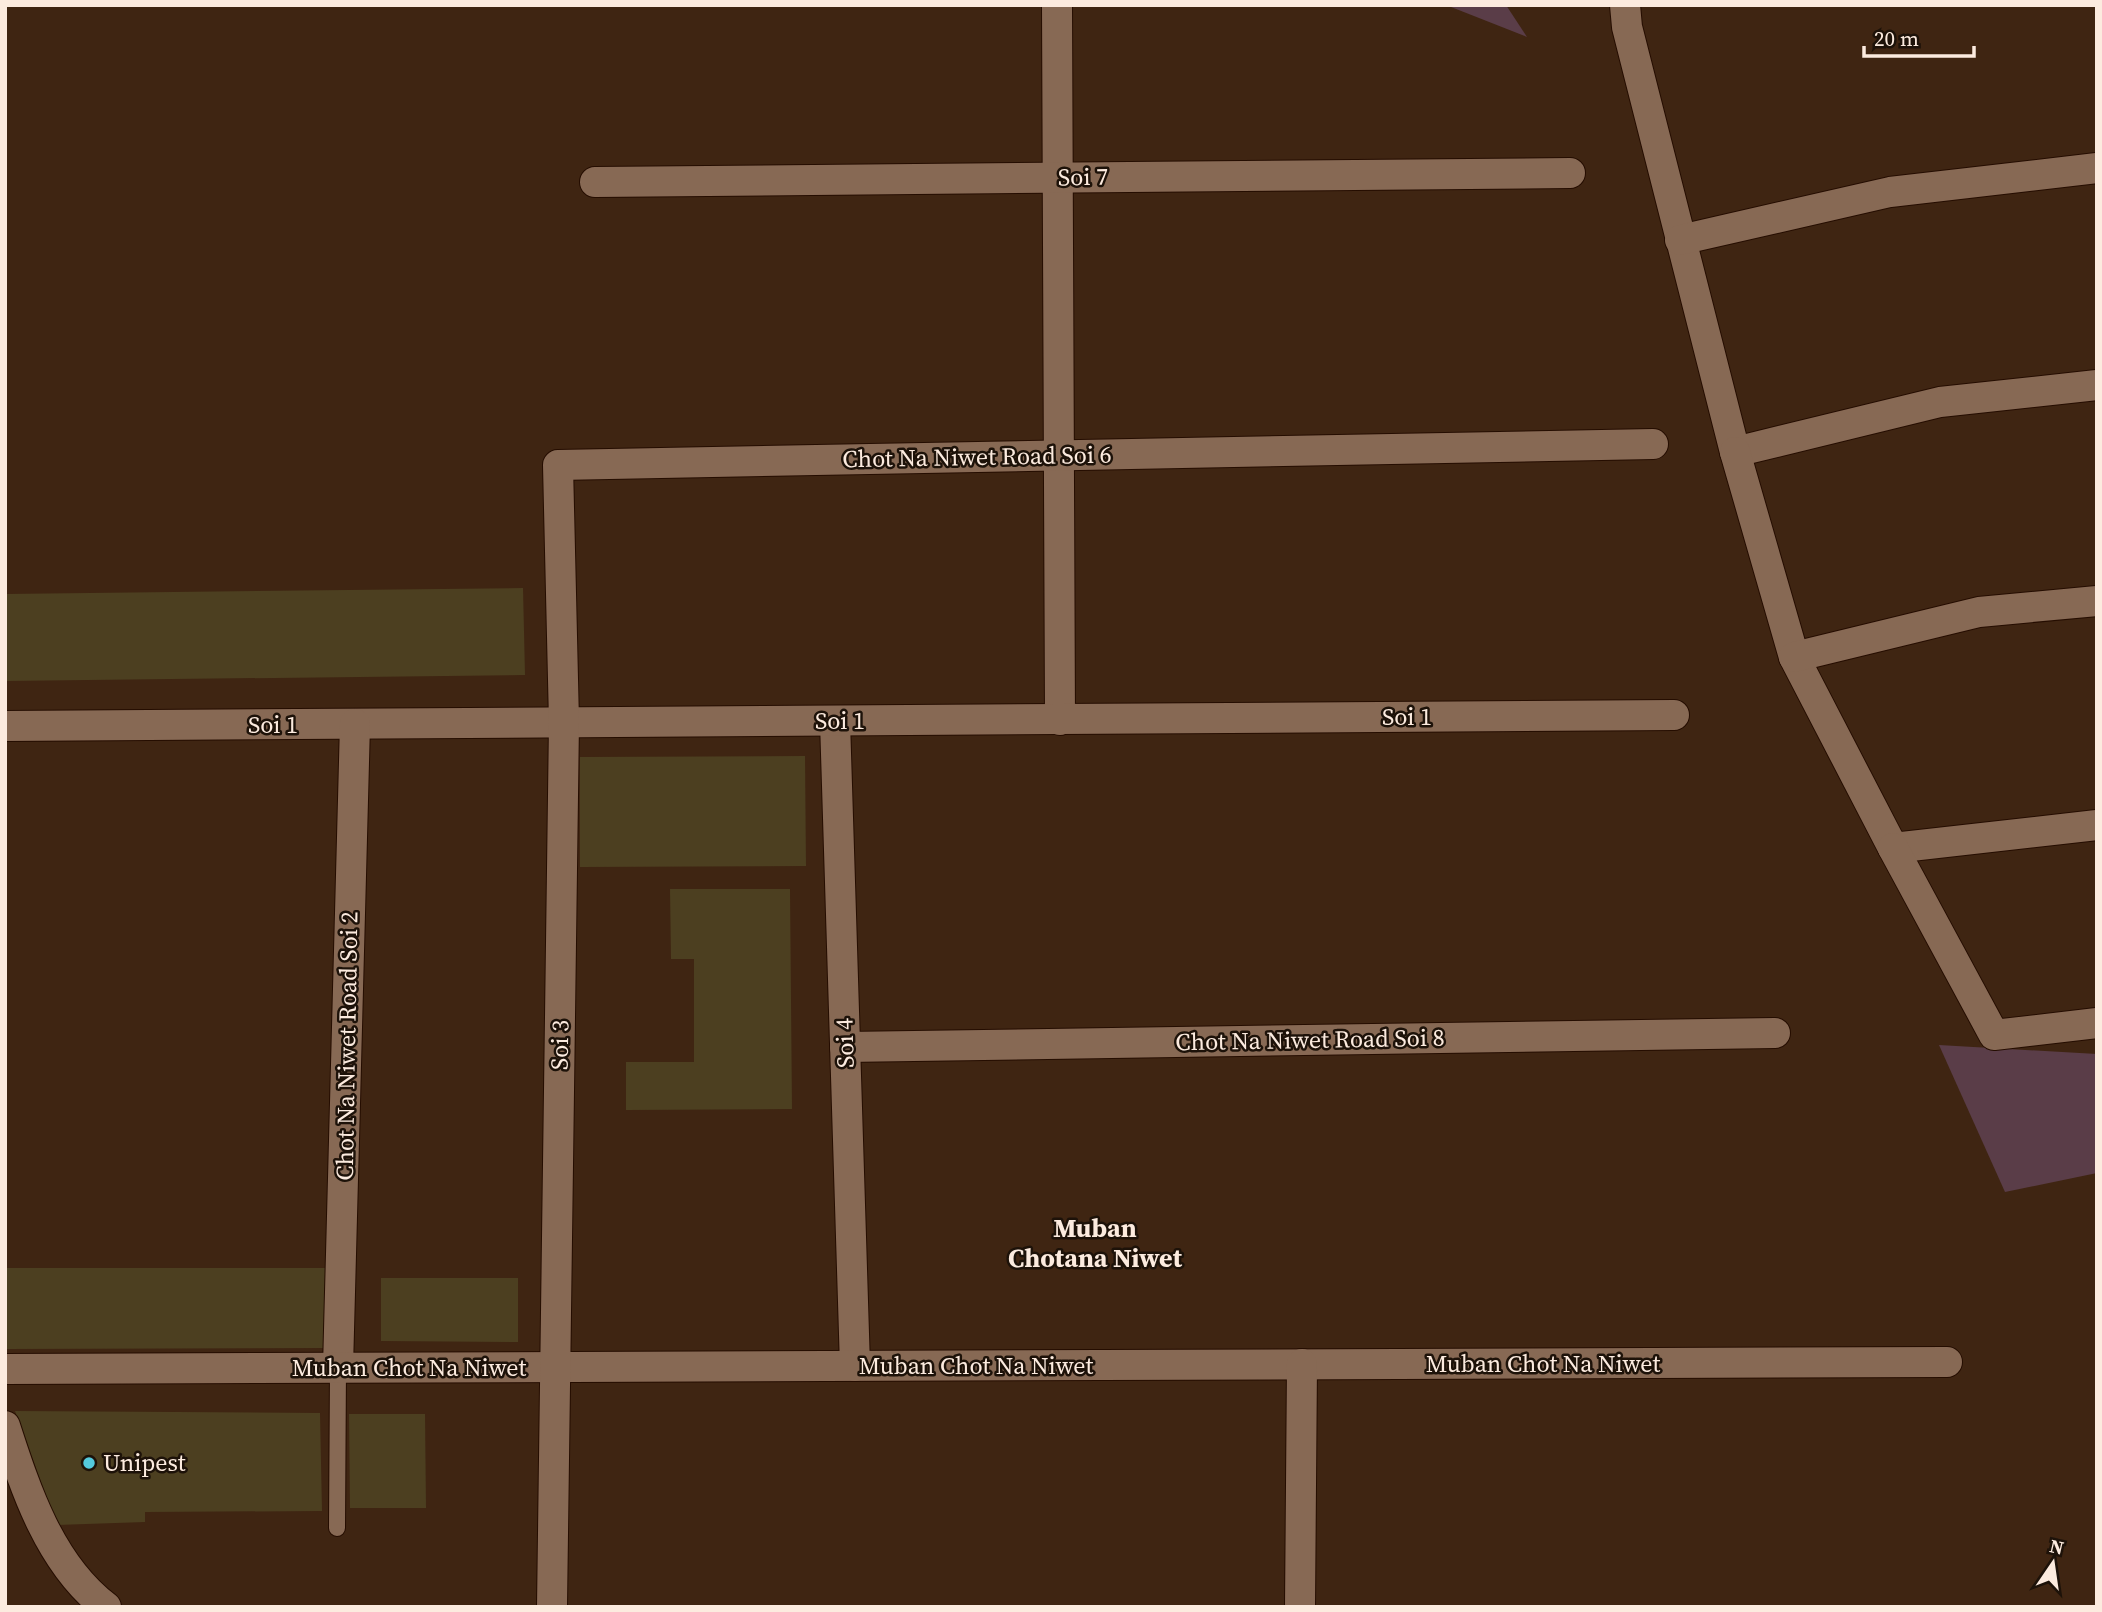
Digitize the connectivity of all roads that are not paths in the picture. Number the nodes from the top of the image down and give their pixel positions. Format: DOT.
graph roads {
  1 [pos="1057,5"];
  2 [pos="1625,5"];
  3 [pos="2097,168"];
  4 [pos="1570,173"];
  5 [pos="1057,177"];
  6 [pos="595,182"];
  7 [pos="1680,240"];
  8 [pos="2097,385"];
  9 [pos="1653,444"];
  10 [pos="1735,452"];
  11 [pos="1058,455"];
  12 [pos="2097,601"];
  13 [pos="1794,657"];
  14 [pos="1674,715"];
  15 [pos="1060,720"];
  16 [pos="835,721"];
  17 [pos="564,722"];
  18 [pos="355,724"];
  19 [pos="5,726"];
  20 [pos="2097,825"];
  21 [pos="1893,848"];
  22 [pos="2097,1023"];
  23 [pos="1775,1033"];
  24 [pos="845,1047"];
  25 [pos="1947,1362"];
  26 [pos="1302,1364"];
  27 [pos="855,1366"];
  28 [pos="557,1367"];
  29 [pos="338,1368"];
  30 [pos="5,1369"];
  31 [pos="5,1426"];
  32 [pos="337,1528"];
  33 [pos="106,1607"];
  34 [pos="552,1607"];
  35 [pos="1300,1607"];
  1 -- 5 [label="street"];
  2 -- 7 [label="street"];
  3 -- 7 [label="street"];
  4 -- 5 [label="street, Soi 7"];
  5 -- 6 [label="street, Soi 7"];
  5 -- 11 [label="street"];
  7 -- 10 [label="street"];
  8 -- 10 [label="street"];
  9 -- 11 [label="street, Chot Na Niwet Road Soi 6"];
  10 -- 13 [label="street"];
  11 -- 15 [label="street"];
  11 -- 17 [label="street, Chot Na Niwet Road Soi 6"];
  12 -- 13 [label="street"];
  13 -- 21 [label="street"];
  14 -- 15 [label="street, Soi 1"];
  15 -- 16 [label="street, Soi 1"];
  16 -- 17 [label="street, Soi 1"];
  16 -- 24 [label="street, Soi 4"];
  17 -- 18 [label="street, Soi 1"];
  17 -- 28 [label="street, Soi 3"];
  18 -- 19 [label="street, Soi 1"];
  18 -- 29 [label="street, Chot Na Niwet Road Soi 2"];
  20 -- 21 [label="street"];
  21 -- 22 [label="street"];
  23 -- 24 [label="street, Chot Na Niwet Road Soi 8"];
  24 -- 27 [label="street, Soi 4"];
  25 -- 26 [label="street, Muban Chot Na Niwet"];
  26 -- 27 [label="street, Muban Chot Na Niwet"];
  26 -- 35 [label="street"];
  27 -- 28 [label="street, Muban Chot Na Niwet"];
  28 -- 29 [label="street, Muban Chot Na Niwet"];
  28 -- 34 [label="street, Soi 3"];
  29 -- 30 [label="street, Muban Chot Na Niwet"];
  29 -- 32 [label="lane"];
  31 -- 33 [label="street"];
}
